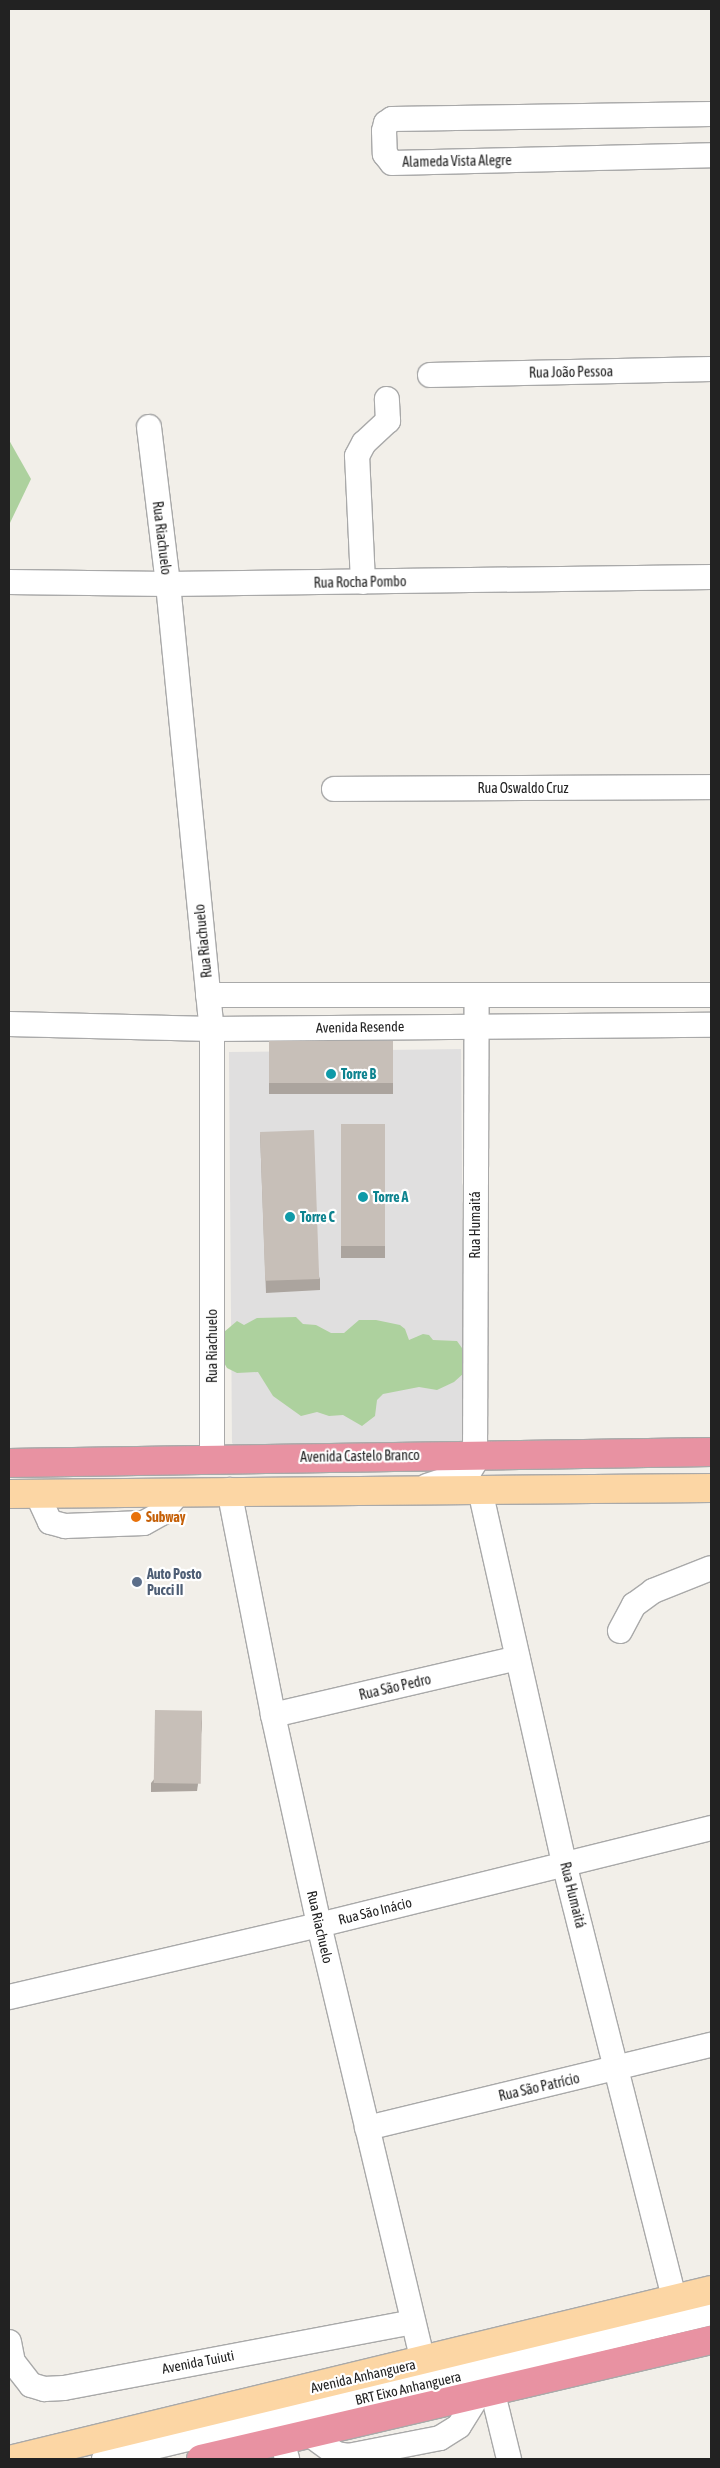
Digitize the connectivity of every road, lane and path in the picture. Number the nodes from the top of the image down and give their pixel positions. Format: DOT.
graph roads {
  1 [pos="711,114"];
  2 [pos="711,155"];
  3 [pos="711,369"];
  4 [pos="430,375"];
  5 [pos="387,399"];
  6 [pos="148,427"];
  7 [pos="711,578"];
  8 [pos="9,582"];
  9 [pos="363,582"];
  10 [pos="168,584"];
  11 [pos="711,787"];
  12 [pos="334,789"];
  13 [pos="208,995"];
  14 [pos="476,995"];
  15 [pos="711,995"];
  16 [pos="9,1024"];
  17 [pos="711,1025"];
  18 [pos="476,1026"];
  19 [pos="212,1029"];
  20 [pos="711,1452"];
  21 [pos="475,1455"];
  22 [pos="212,1458"];
  23 [pos="9,1463"];
  24 [pos="711,1488"];
  25 [pos="229,1490"];
  26 [pos="414,1490"];
  27 [pos="480,1490"];
  28 [pos="9,1494"];
  29 [pos="711,1568"];
  30 [pos="620,1630"];
  31 [pos="517,1658"];
  32 [pos="273,1715"];
  33 [pos="711,1828"];
  34 [pos="564,1863"];
  35 [pos="319,1925"];
  36 [pos="9,1997"];
  37 [pos="711,2045"];
  38 [pos="618,2068"];
  39 [pos="367,2128"];
  40 [pos="711,2290"];
  41 [pos="674,2299"];
  42 [pos="711,2313"];
  43 [pos="412,2322"];
  44 [pos="711,2340"];
  45 [pos="9,2342"];
  46 [pos="423,2362"];
  47 [pos="485,2376"];
  48 [pos="284,2450"];
  49 [pos="14,2459"];
  50 [pos="104,2459"];
  51 [pos="201,2459"];
  52 [pos="509,2459"];
  1 -- 2 [label="street, Alameda Vista Alegre"];
  3 -- 4 [label="street, Rua João Pessoa"];
  5 -- 9 [label="street"];
  6 -- 10 [label="street, Rua Riachuelo"];
  7 -- 9 [label="street, Rua Rocha Pombo"];
  8 -- 10 [label="street, Rua Rocha Pombo"];
  9 -- 10 [label="street, Rua Rocha Pombo"];
  10 -- 13 [label="street, Rua Riachuelo"];
  11 -- 12 [label="street, Rua Oswaldo Cruz"];
  13 -- 14 [label="street"];
  13 -- 19 [label="street, Rua Riachuelo"];
  14 -- 15 [label="street"];
  14 -- 18 [label="street, Rua Humaitá"];
  16 -- 19 [label="street, Avenida Resende"];
  17 -- 18 [label="street, Avenida Resende"];
  18 -- 19 [label="street, Avenida Resende"];
  18 -- 21 [label="street, Rua Humaitá"];
  19 -- 22 [label="street, Rua Riachuelo"];
  20 -- 21 [label="highway, Avenida Castelo Branco"];
  21 -- 22 [label="highway, Avenida Castelo Branco"];
  21 -- 26 [label="street"];
  22 -- 23 [label="highway, Avenida Castelo Branco"];
  24 -- 27 [label="main road"];
  25 -- 26 [label="main road"];
  25 -- 28 [label="main road"];
  25 -- 32 [label="street, Rua Riachuelo"];
  26 -- 27 [label="main road"];
  27 -- 31 [label="street, Rua Humaitá"];
  29 -- 30 [label="street"];
  31 -- 32 [label="street, Rua São Pedro"];
  31 -- 34 [label="street, Rua Humaitá"];
  32 -- 35 [label="street, Rua Riachuelo"];
  33 -- 34 [label="street, Rua São Inácio"];
  34 -- 35 [label="street, Rua São Inácio"];
  34 -- 38 [label="street, Rua Humaitá"];
  35 -- 36 [label="street, Rua São Inácio"];
  35 -- 39 [label="street, Rua Riachuelo"];
  37 -- 38 [label="street, Rua São Patrício"];
  38 -- 39 [label="street, Rua São Patrício"];
  38 -- 41 [label="street, Rua Humaitá"];
  39 -- 43 [label="street, Rua Riachuelo"];
  40 -- 41 [label="main road, Avenida Anhanguera"];
  41 -- 47 [label="main road, Avenida Anhanguera"];
  42 -- 47 [label="street, BRT Eixo Anhanguera"];
  43 -- 45 [label="street, Avenida Tuiuti"];
  43 -- 46 [label="street, Rua Riachuelo"];
  44 -- 47 [label="highway, Avenida Anhanguera"];
  46 -- 47 [label="main road, Avenida Anhanguera"];
  46 -- 49 [label="main road, Avenida Anhanguera"];
  47 -- 48 [label="highway, Avenida Anhanguera"];
  47 -- 50 [label="street, BRT Eixo Anhanguera"];
  47 -- 52 [label="street"];
  48 -- 51 [label="highway, Avenida Anhanguera"];
}
